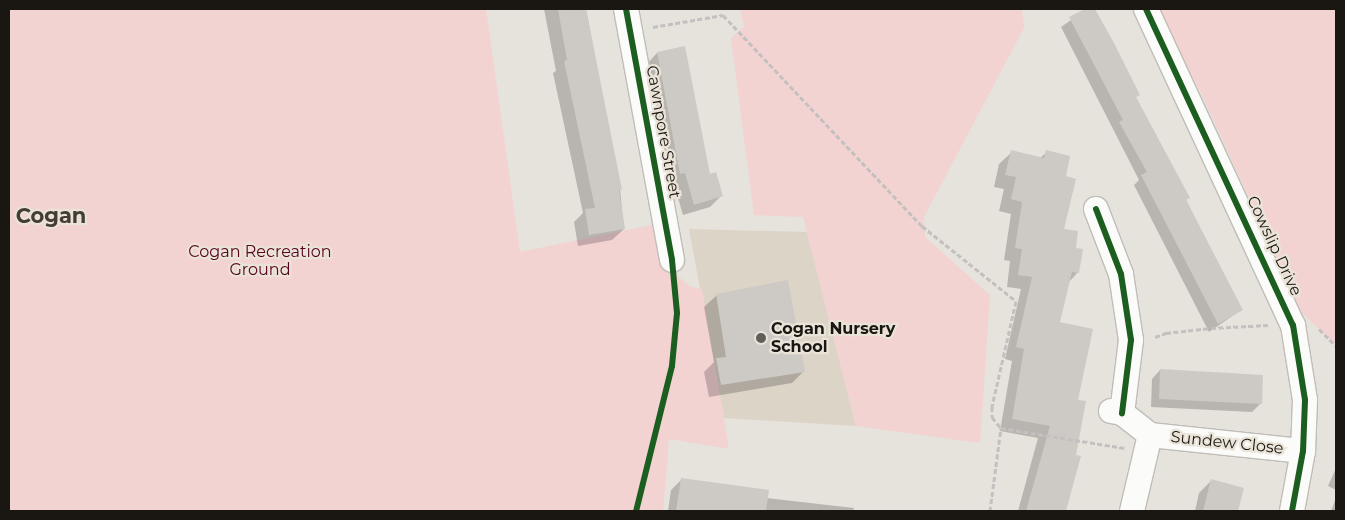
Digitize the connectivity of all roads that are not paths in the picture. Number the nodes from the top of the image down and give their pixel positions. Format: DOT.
graph roads {
  1 [pos="1146,9"];
  2 [pos="628,20"];
  3 [pos="1096,209"];
  4 [pos="672,260"];
  5 [pos="1148,445"];
  6 [pos="1303,451"];
  7 [pos="1132,511"];
  8 [pos="1292,511"];
  1 -- 6 [label="street, Cowslip Drive"];
  2 -- 4 [label="street, Cawnpore Street"];
  3 -- 5 [label="street, Sundew Close"];
  5 -- 6 [label="street, Sundew Close"];
  5 -- 7 [label="street"];
  6 -- 8 [label="street, Cowslip Drive"];
}
